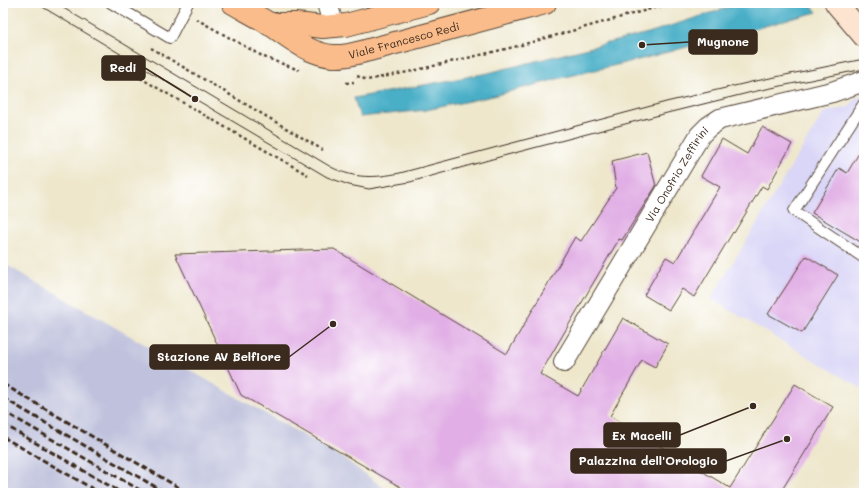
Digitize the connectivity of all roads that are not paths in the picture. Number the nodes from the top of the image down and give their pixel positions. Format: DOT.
graph roads {
  1 [pos="111,3"];
  2 [pos="234,3"];
  3 [pos="327,3"];
  4 [pos="429,3"];
  5 [pos="545,3"];
  6 [pos="836,3"];
  7 [pos="186,7"];
  8 [pos="269,24"];
  9 [pos="334,27"];
  10 [pos="858,29"];
  11 [pos="864,81"];
  12 [pos="864,103"];
  13 [pos="864,258"];
  14 [pos="564,362"];
  1 -- 7 [label="lane"];
  2 -- 8 [label="main road, Viale Francesco Redi"];
  3 -- 9 [label="street"];
  4 -- 9 [label="main road"];
  5 -- 8 [label="main road, Viale Francesco Redi"];
  6 -- 10 [label="main road"];
  8 -- 9 [label="main road"];
  11 -- 14 [label="street, Via Onofrio Zeffirini"];
  12 -- 13 [label="lane"];
}
